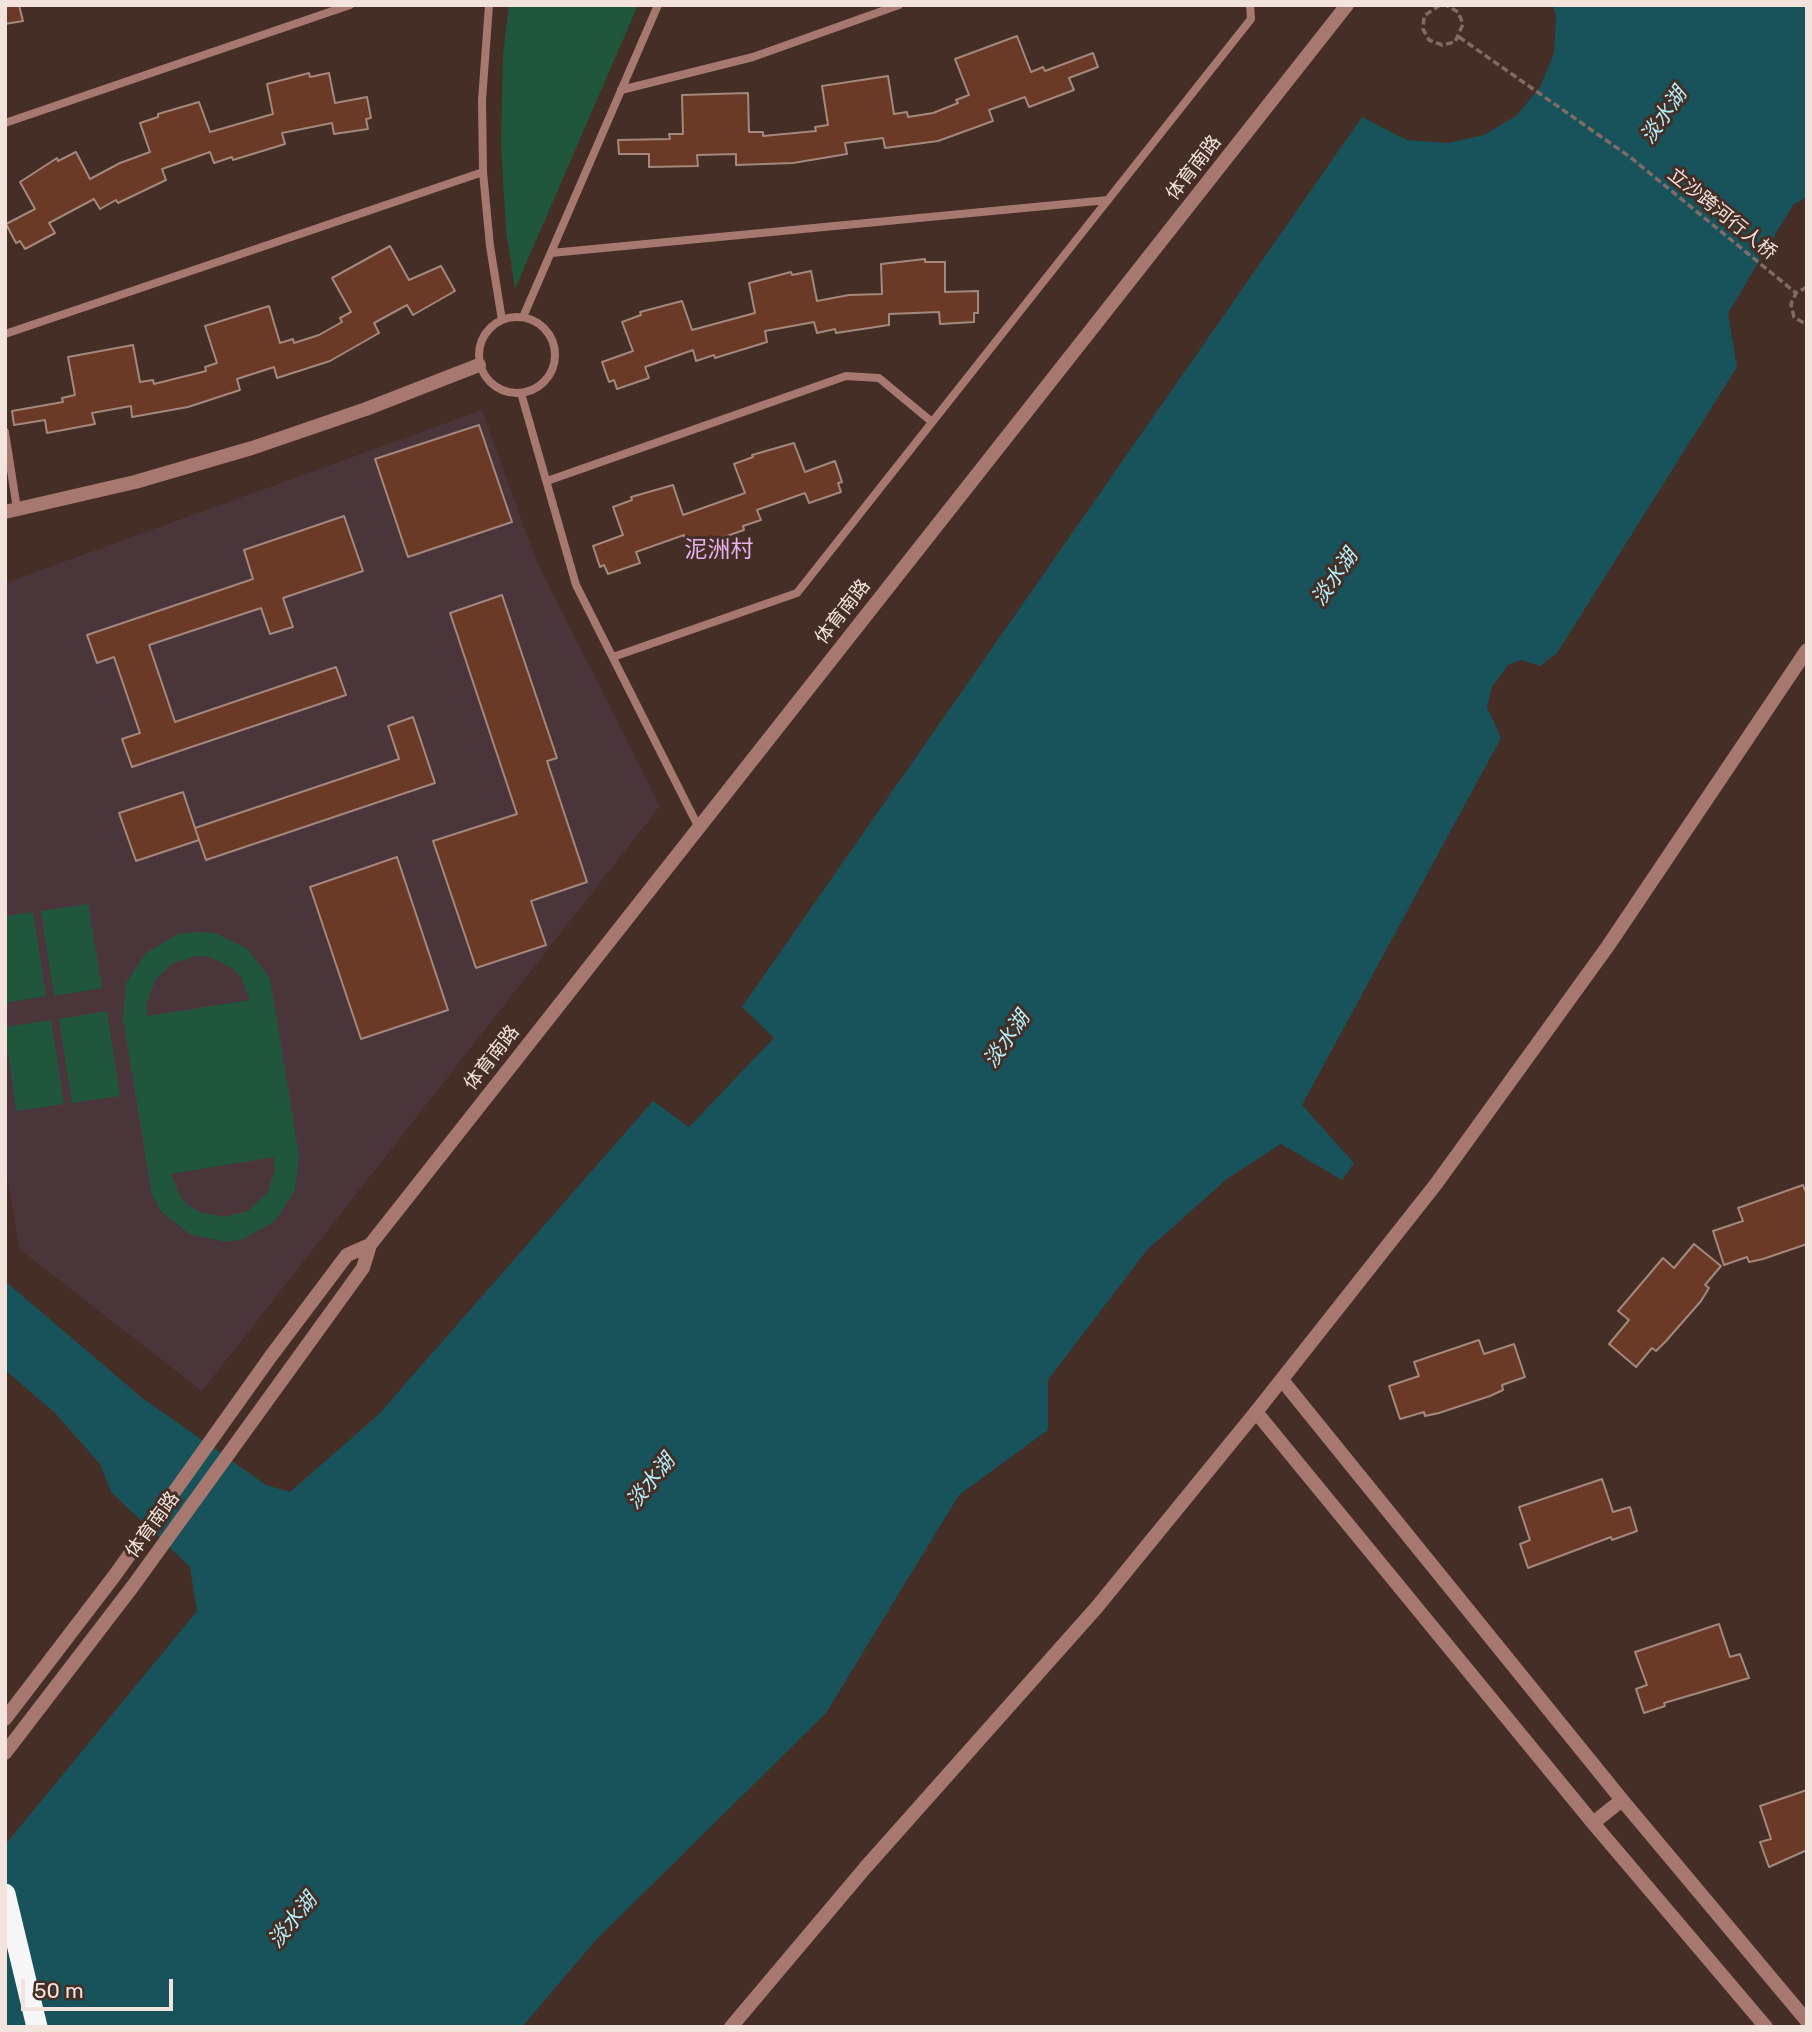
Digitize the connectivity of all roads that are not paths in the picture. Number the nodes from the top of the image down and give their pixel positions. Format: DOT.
graph roads {
  1 [pos="350,5"];
  2 [pos="489,5"];
  3 [pos="658,5"];
  4 [pos="900,5"];
  5 [pos="1250,5"];
  6 [pos="1347,5"];
  7 [pos="621,90"];
  8 [pos="5,123"];
  9 [pos="483,172"];
  10 [pos="1108,200"];
  11 [pos="551,253"];
  12 [pos="523,317"];
  13 [pos="502,320"];
  14 [pos="5,334"];
  15 [pos="479,365"];
  16 [pos="521,393"];
  17 [pos="932,422"];
  18 [pos="5,432"];
  19 [pos="547,481"];
  20 [pos="11,511"];
  21 [pos="1807,650"];
  22 [pos="613,657"];
  23 [pos="698,826"];
  24 [pos="370,1245"];
  25 [pos="1282,1380"];
  26 [pos="1256,1412"];
  27 [pos="5,1719"];
  28 [pos="5,1753"];
  29 [pos="1622,1800"];
  30 [pos="1593,1823"];
  31 [pos="5,1894"];
  32 [pos="1807,2021"];
  33 [pos="37,2027"];
  34 [pos="731,2027"];
  35 [pos="1766,2027"];
  1 -- 8 [label="lane"];
  2 -- 9 [label="lane"];
  3 -- 7 [label="lane"];
  4 -- 7 [label="lane"];
  5 -- 10 [label="lane"];
  6 -- 23 [label="street, 体育南路"];
  7 -- 11 [label="lane"];
  9 -- 13 [label="lane"];
  9 -- 14 [label="lane"];
  10 -- 11 [label="lane"];
  10 -- 17 [label="lane"];
  11 -- 12 [label="lane"];
  12 -- 13 [label="lane"];
  12 -- 16 [label="lane"];
  13 -- 15 [label="lane"];
  15 -- 16 [label="lane"];
  15 -- 20 [label="street"];
  16 -- 19 [label="lane"];
  17 -- 19 [label="lane"];
  17 -- 22 [label="lane"];
  18 -- 20 [label="lane"];
  19 -- 22 [label="lane"];
  21 -- 25 [label="street"];
  22 -- 23 [label="lane"];
  23 -- 24 [label="street, 体育南路"];
  24 -- 27 [label="street, 体育南路"];
  24 -- 28 [label="street, 体育南路"];
  25 -- 26 [label="street"];
  25 -- 29 [label="street"];
  26 -- 30 [label="street"];
  26 -- 34 [label="street"];
  29 -- 30 [label="street"];
  29 -- 32 [label="street"];
  30 -- 35 [label="street"];
  31 -- 33 [label="highway"];
}
